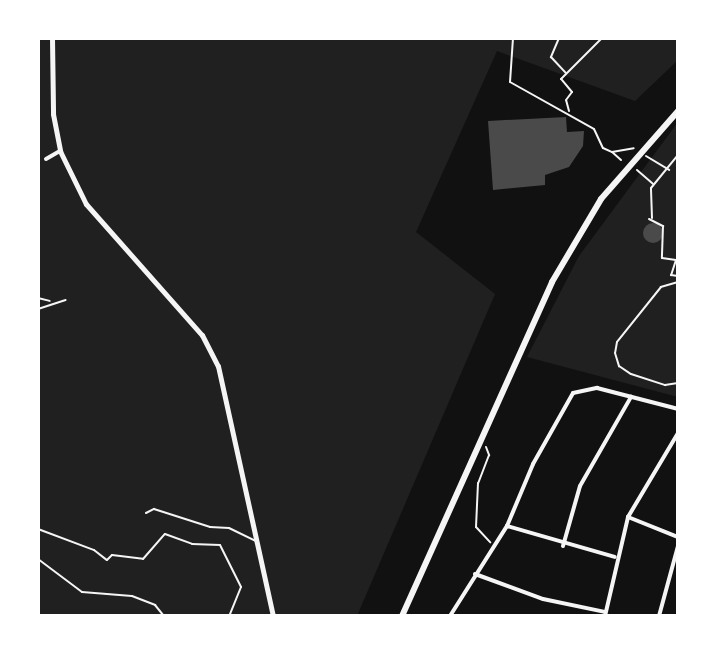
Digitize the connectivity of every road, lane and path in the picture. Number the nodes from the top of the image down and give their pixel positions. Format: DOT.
graph roads {
  1 [pos="52,38"];
  2 [pos="513,38"];
  3 [pos="559,38"];
  4 [pos="602,38"];
  5 [pos="567,73"];
  6 [pos="678,111"];
  7 [pos="569,112"];
  8 [pos="60,151"];
  9 [pos="612,152"];
  10 [pos="678,155"];
  11 [pos="46,159"];
  12 [pos="621,160"];
  13 [pos="636,169"];
  14 [pos="669,170"];
  15 [pos="654,185"];
  16 [pos="678,276"];
  17 [pos="678,282"];
  18 [pos="38,298"];
  19 [pos="66,300"];
  20 [pos="50,303"];
  21 [pos="38,309"];
  22 [pos="678,383"];
  23 [pos="631,397"];
  24 [pos="678,409"];
  25 [pos="678,433"];
  26 [pos="485,446"];
  27 [pos="146,513"];
  28 [pos="628,517"];
  29 [pos="507,526"];
  30 [pos="38,529"];
  31 [pos="678,537"];
  32 [pos="257,542"];
  33 [pos="494,545"];
  34 [pos="563,546"];
  35 [pos="678,546"];
  36 [pos="615,557"];
  37 [pos="38,559"];
  38 [pos="672,563"];
  39 [pos="678,566"];
  40 [pos="475,574"];
  41 [pos="605,614"];
  42 [pos="164,616"];
  43 [pos="229,616"];
  44 [pos="273,616"];
  45 [pos="402,616"];
  46 [pos="450,616"];
  47 [pos="660,616"];
  1 -- 8 [label="street"];
  2 -- 7 [label="path"];
  3 -- 5 [label="path"];
  4 -- 5 [label="path"];
  5 -- 7 [label="path"];
  6 -- 45 [label="main road"];
  7 -- 9 [label="path"];
  8 -- 11 [label="street"];
  8 -- 32 [label="street"];
  9 -- 12 [label="path"];
  9 -- 14 [label="path"];
  10 -- 15 [label="path"];
  13 -- 15 [label="path"];
  15 -- 16 [label="path"];
  17 -- 22 [label="path"];
  18 -- 20 [label="path"];
  19 -- 20 [label="path"];
  20 -- 21 [label="path"];
  23 -- 24 [label="street"];
  23 -- 29 [label="street"];
  23 -- 34 [label="street"];
  25 -- 28 [label="street"];
  26 -- 33 [label="path"];
  27 -- 32 [label="lane"];
  28 -- 31 [label="street"];
  28 -- 36 [label="street"];
  29 -- 33 [label="street"];
  29 -- 34 [label="street"];
  30 -- 43 [label="path"];
  32 -- 44 [label="street"];
  33 -- 40 [label="street"];
  34 -- 36 [label="street"];
  35 -- 38 [label="street"];
  36 -- 41 [label="street"];
  37 -- 42 [label="path"];
  38 -- 39 [label="street"];
  38 -- 47 [label="street"];
  40 -- 41 [label="street"];
  40 -- 46 [label="street"];
}
